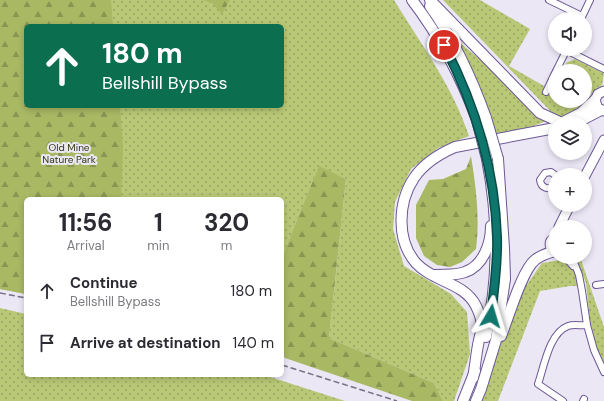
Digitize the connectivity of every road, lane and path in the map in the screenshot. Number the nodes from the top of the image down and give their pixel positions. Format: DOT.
graph roads {
  1 [pos="412,0"];
  2 [pos="425,0"];
  3 [pos="430,0"];
  4 [pos="549,0"];
  5 [pos="590,0"];
  6 [pos="571,12"];
  7 [pos="585,12"];
  8 [pos="579,56"];
  9 [pos="604,68"];
  10 [pos="548,88"];
  11 [pos="604,90"];
  12 [pos="546,92"];
  13 [pos="595,100"];
  14 [pos="602,111"];
  15 [pos="575,116"];
  16 [pos="591,116"];
  17 [pos="548,117"];
  18 [pos="481,119"];
  19 [pos="548,128"];
  20 [pos="603,145"];
  21 [pos="590,168"];
  22 [pos="548,172"];
  23 [pos="492,185"];
  24 [pos="548,187"];
  25 [pos="548,253"];
  26 [pos="571,264"];
  27 [pos="573,264"];
  28 [pos="574,267"];
  29 [pos="432,275"];
  30 [pos="604,284"];
  31 [pos="596,285"];
  32 [pos="587,325"];
  33 [pos="604,372"];
  34 [pos="473,378"];
  35 [pos="481,389"];
  36 [pos="463,401"];
  37 [pos="476,401"];
  38 [pos="563,401"];
  1 -- 18 [label="highway"];
  2 -- 18 [label="highway"];
  3 -- 17 [label="highway"];
  4 -- 6 [label="street"];
  5 -- 7 [label="street"];
  8 -- 9 [label="street"];
  10 -- 12 [label="street"];
  11 -- 13 [label="main road"];
  13 -- 14 [label="main road"];
  13 -- 15 [label="highway"];
  14 -- 16 [label="highway"];
  18 -- 23 [label="highway, bridge"];
  18 -- 35 [label="highway, bridge"];
  19 -- 29 [label="highway"];
  20 -- 21 [label="main road"];
  22 -- 24 [label="street"];
  23 -- 29 [label="highway"];
  23 -- 34 [label="highway"];
  25 -- 35 [label="highway"];
  26 -- 28 [label="street"];
  27 -- 28 [label="street"];
  28 -- 32 [label="street"];
  29 -- 34 [label="highway"];
  30 -- 31 [label="street"];
  32 -- 33 [label="street"];
  32 -- 38 [label="street"];
  34 -- 36 [label="highway"];
  35 -- 37 [label="highway"];
}
